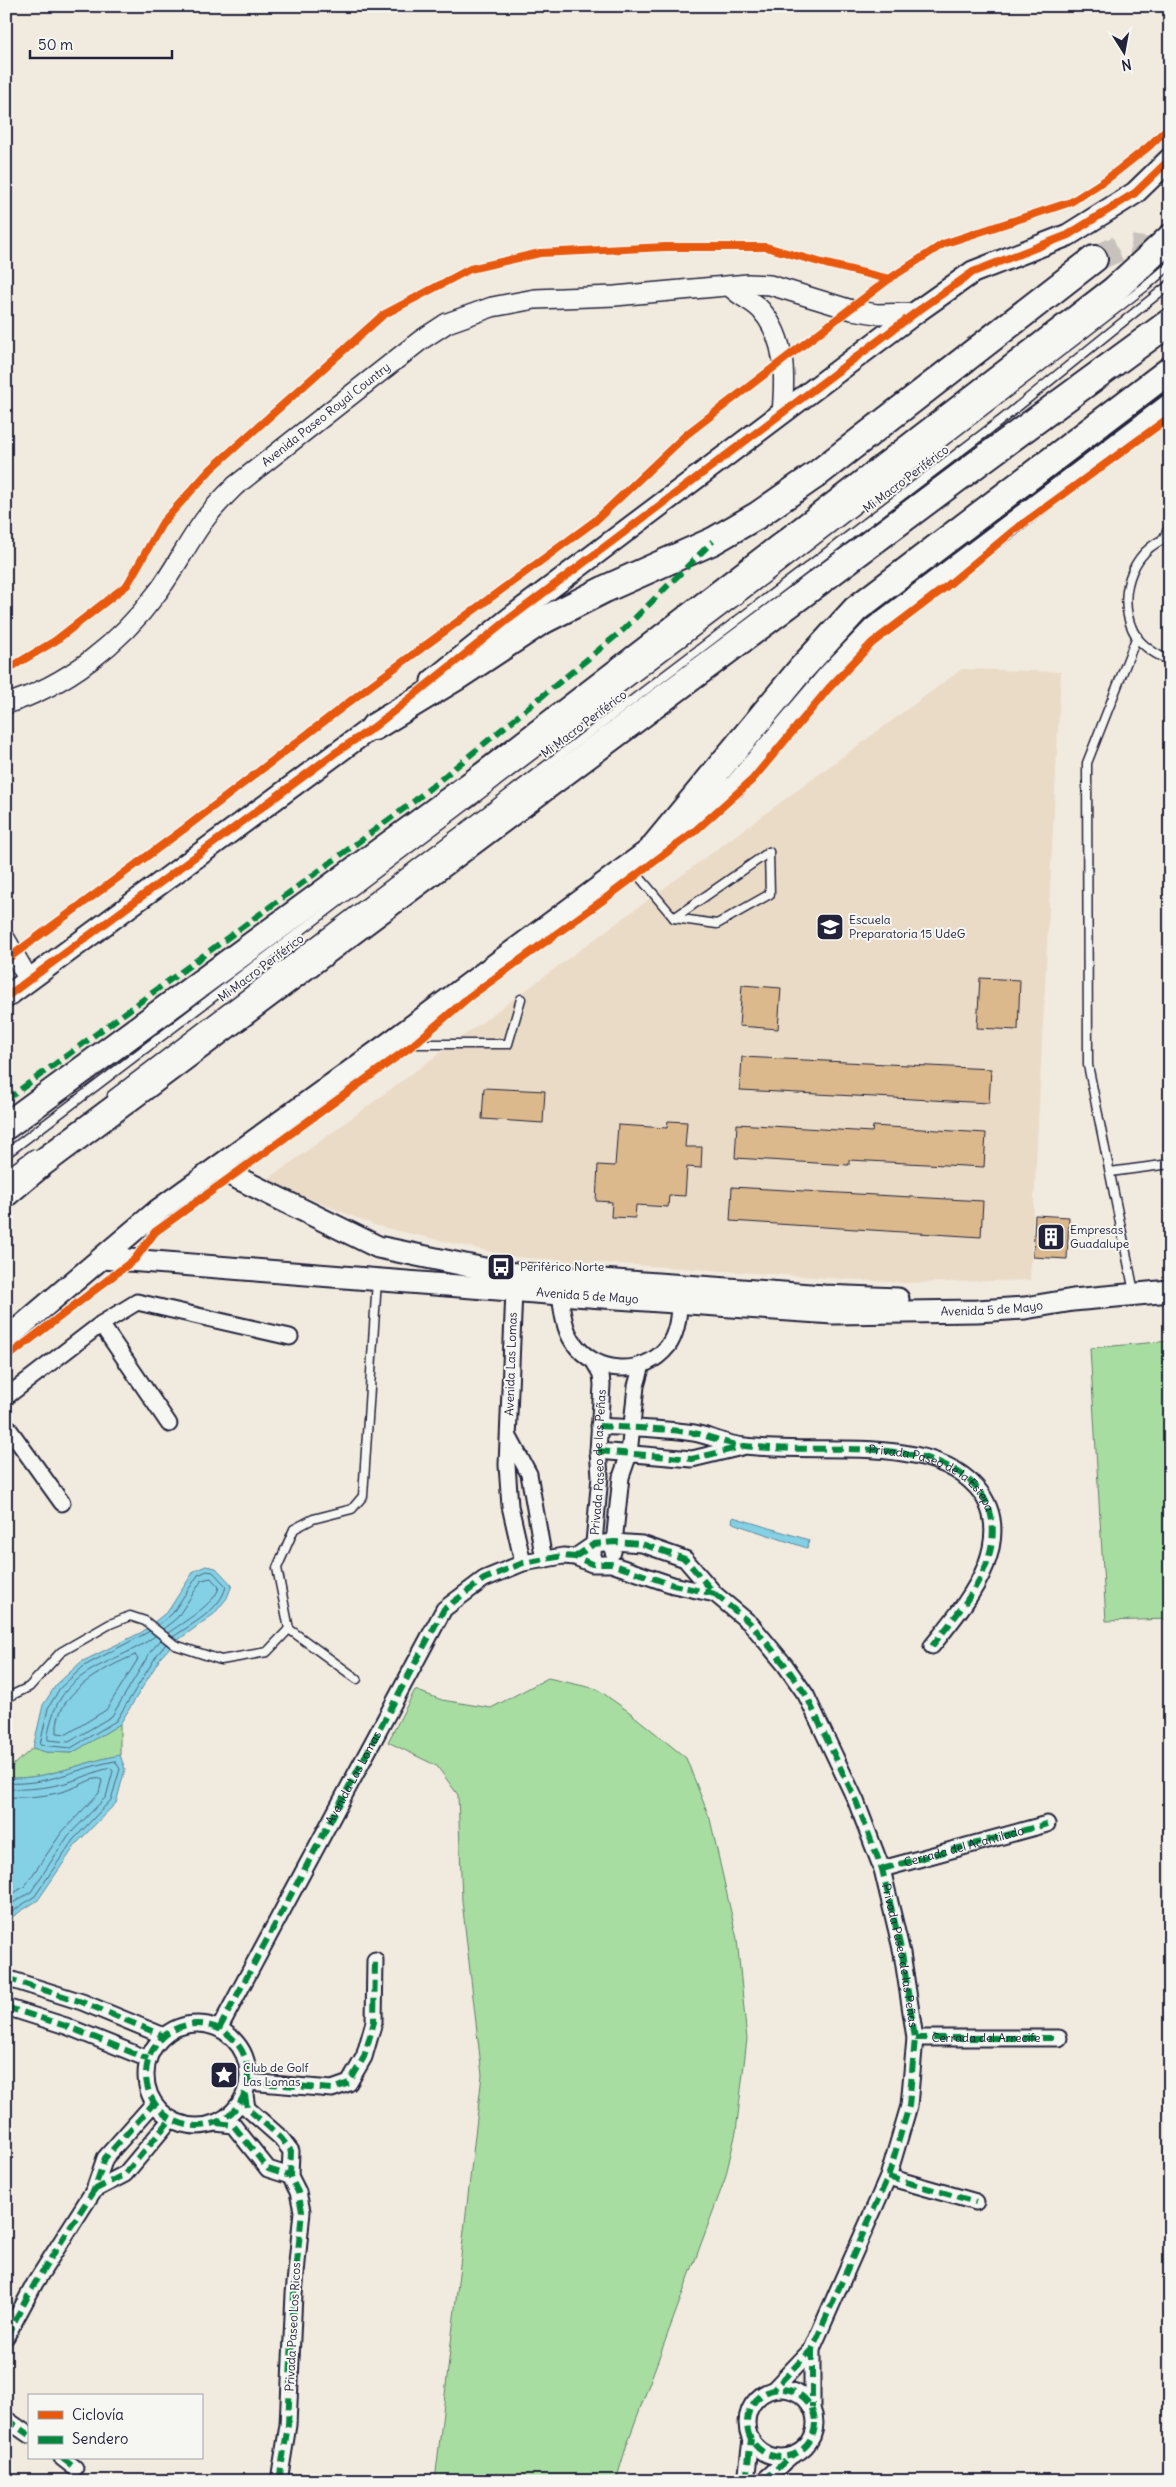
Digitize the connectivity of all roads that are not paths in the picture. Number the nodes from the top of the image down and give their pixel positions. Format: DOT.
graph roads {
  1 [pos="1170,159"];
  2 [pos="1170,238"];
  3 [pos="1094,259"];
  4 [pos="1170,264"];
  5 [pos="1170,284"];
  6 [pos="730,286"];
  7 [pos="915,313"];
  8 [pos="1170,322"];
  9 [pos="1170,370"];
  10 [pos="1170,404"];
  11 [pos="782,414"];
  12 [pos="1170,526"];
  13 [pos="1166,538"];
  14 [pos="1136,636"];
  15 [pos="1170,661"];
  16 [pos="6,704"];
  17 [pos="374,727"];
  18 [pos="654,847"];
  19 [pos="629,865"];
  20 [pos="674,918"];
  21 [pos="6,940"];
  22 [pos="30,980"];
  23 [pos="6,997"];
  24 [pos="521,999"];
  25 [pos="388,1044"];
  26 [pos="102,1102"];
  27 [pos="6,1126"];
  28 [pos="38,1150"];
  29 [pos="6,1154"];
  30 [pos="1170,1164"];
  31 [pos="217,1168"];
  32 [pos="1110,1172"];
  33 [pos="6,1174"];
  34 [pos="6,1193"];
  35 [pos="103,1258"];
  36 [pos="377,1280"];
  37 [pos="514,1290"];
  38 [pos="1170,1291"];
  39 [pos="560,1294"];
  40 [pos="1134,1294"];
  41 [pos="1073,1300"];
  42 [pos="680,1302"];
  43 [pos="102,1324"];
  44 [pos="290,1337"];
  45 [pos="6,1339"];
  46 [pos="594,1362"];
  47 [pos="642,1365"];
  48 [pos="6,1397"];
  49 [pos="6,1424"];
  50 [pos="169,1424"];
  51 [pos="599,1426"];
  52 [pos="631,1428"];
  53 [pos="509,1437"];
  54 [pos="744,1446"];
  55 [pos="598,1451"];
  56 [pos="629,1454"];
  57 [pos="62,1503"];
  58 [pos="614,1542"];
  59 [pos="594,1544"];
  60 [pos="574,1556"];
  61 [pos="544,1560"];
  62 [pos="524,1563"];
  63 [pos="592,1564"];
  64 [pos="611,1564"];
  65 [pos="715,1594"];
  66 [pos="288,1629"];
  67 [pos="932,1646"];
  68 [pos="357,1679"];
  69 [pos="6,1698"];
  70 [pos="1047,1824"];
  71 [pos="882,1870"];
  72 [pos="375,1960"];
  73 [pos="6,1978"];
  74 [pos="6,2007"];
  75 [pos="219,2029"];
  76 [pos="164,2036"];
  77 [pos="914,2038"];
  78 [pos="1059,2038"];
  79 [pos="148,2059"];
  80 [pos="247,2088"];
  81 [pos="154,2103"];
  82 [pos="171,2119"];
  83 [pos="216,2123"];
  84 [pos="290,2176"];
  85 [pos="888,2178"];
  86 [pos="94,2190"];
  87 [pos="976,2202"];
  88 [pos="6,2337"];
  89 [pos="812,2349"];
  90 [pos="774,2389"];
  91 [pos="812,2407"];
  92 [pos="6,2419"];
  93 [pos="28,2434"];
  94 [pos="751,2440"];
  95 [pos="790,2456"];
  96 [pos="65,2460"];
  97 [pos="75,2468"];
  98 [pos="279,2481"];
  99 [pos="746,2481"];
  100 [pos="763,2481"];
  1 -- 7 [label="main road"];
  2 -- 27 [label="highway"];
  3 -- 17 [label="highway"];
  4 -- 29 [label="lane, Mi Macro Periférico"];
  5 -- 26 [label="lane, Mi Macro Periférico"];
  6 -- 7 [label="street, Avenida Paseo Royal Country"];
  6 -- 11 [label="street"];
  6 -- 16 [label="street, Avenida Paseo Royal Country"];
  7 -- 11 [label="main road"];
  8 -- 34 [label="highway"];
  9 -- 18 [label="highway"];
  10 -- 18 [label="main road"];
  11 -- 17 [label="main road"];
  12 -- 13 [label="lane"];
  13 -- 14 [label="lane"];
  14 -- 15 [label="lane"];
  14 -- 32 [label="lane"];
  17 -- 22 [label="main road"];
  18 -- 19 [label="main road"];
  19 -- 20 [label="lane"];
  19 -- 25 [label="main road"];
  20 -- 20 [label="lane"];
  21 -- 22 [label="street"];
  22 -- 23 [label="main road"];
  24 -- 25 [label="lane"];
  25 -- 31 [label="main road"];
  28 -- 33 [label="lane"];
  30 -- 32 [label="lane"];
  31 -- 35 [label="main road"];
  31 -- 41 [label="main road, Avenida 5 de Mayo"];
  32 -- 40 [label="lane"];
  35 -- 36 [label="main road, Avenida 5 de Mayo"];
  35 -- 45 [label="main road"];
  36 -- 37 [label="main road, Avenida 5 de Mayo"];
  36 -- 66 [label="lane"];
  37 -- 39 [label="main road, Avenida 5 de Mayo"];
  37 -- 53 [label="street, Avenida Las Lomas"];
  38 -- 40 [label="main road, Avenida 5 de Mayo"];
  39 -- 42 [label="main road, Avenida 5 de Mayo"];
  39 -- 46 [label="street, Privada Paseo de las Peñas"];
  40 -- 41 [label="main road, Avenida 5 de Mayo"];
  41 -- 42 [label="main road, Avenida 5 de Mayo"];
  42 -- 47 [label="street, Privada Paseo de las Peñas"];
  43 -- 44 [label="street"];
  43 -- 48 [label="street"];
  43 -- 50 [label="street"];
  46 -- 47 [label="street, Privada Paseo de las Peñas"];
  46 -- 51 [label="street, Privada Paseo de las Peñas"];
  47 -- 52 [label="street, Privada Paseo de las Peñas"];
  49 -- 57 [label="street"];
  51 -- 52 [label="street, Privada Paseo de la Estepa"];
  51 -- 55 [label="street, Privada Paseo de las Peñas"];
  52 -- 54 [label="street, Privada Paseo de la Estepa"];
  52 -- 56 [label="street, Privada Paseo de las Peñas"];
  53 -- 61 [label="street"];
  53 -- 62 [label="street, Avenida Las Lomas"];
  54 -- 56 [label="street, Privada Paseo de la Estepa"];
  54 -- 67 [label="street, Privada Paseo de la Estepa"];
  55 -- 56 [label="street, Privada Paseo de la Estepa"];
  55 -- 59 [label="street, Privada Paseo de las Peñas"];
  56 -- 58 [label="street, Privada Paseo de las Peñas"];
  58 -- 59 [label="street, Avenida Las Lomas"];
  58 -- 64 [label="street, Privada Paseo de las Peñas"];
  58 -- 65 [label="street, Privada Paseo de las Peñas"];
  59 -- 60 [label="street, Avenida Las Lomas"];
  59 -- 63 [label="street, Privada Paseo de las Peñas"];
  60 -- 61 [label="street, Avenida Las Lomas"];
  60 -- 63 [label="street"];
  61 -- 62 [label="street, Avenida Las Lomas"];
  62 -- 75 [label="street, Avenida Las Lomas"];
  63 -- 64 [label="street"];
  64 -- 65 [label="street, Privada Paseo de las Peñas"];
  65 -- 71 [label="street, Privada Paseo de las Peñas"];
  66 -- 68 [label="lane"];
  66 -- 69 [label="lane"];
  70 -- 71 [label="street, Cerrada del Acantilado"];
  71 -- 77 [label="street, Privada Paseo de las Peñas"];
  72 -- 80 [label="street"];
  73 -- 76 [label="street"];
  74 -- 79 [label="street"];
  75 -- 76 [label="street"];
  75 -- 80 [label="street"];
  76 -- 79 [label="street"];
  77 -- 78 [label="street, Cerrada del Arrecife"];
  77 -- 85 [label="street, Privada Paseo de las Peñas"];
  79 -- 81 [label="street"];
  80 -- 83 [label="street"];
  80 -- 84 [label="street, Privada Paseo Los Ricos"];
  81 -- 82 [label="street"];
  81 -- 86 [label="street"];
  82 -- 83 [label="street"];
  82 -- 86 [label="street"];
  83 -- 84 [label="street"];
  84 -- 98 [label="street, Privada Paseo Los Ricos"];
  85 -- 87 [label="street"];
  85 -- 89 [label="street, Privada Paseo de las Peñas"];
  86 -- 88 [label="street"];
  89 -- 90 [label="street, Privada Paseo de las Peñas"];
  89 -- 91 [label="street, Privada Paseo de las Peñas"];
  90 -- 91 [label="street"];
  90 -- 94 [label="street"];
  91 -- 95 [label="street"];
  92 -- 93 [label="street"];
  94 -- 95 [label="street"];
  94 -- 99 [label="street"];
  95 -- 100 [label="street"];
  96 -- 97 [label="street"];
}
